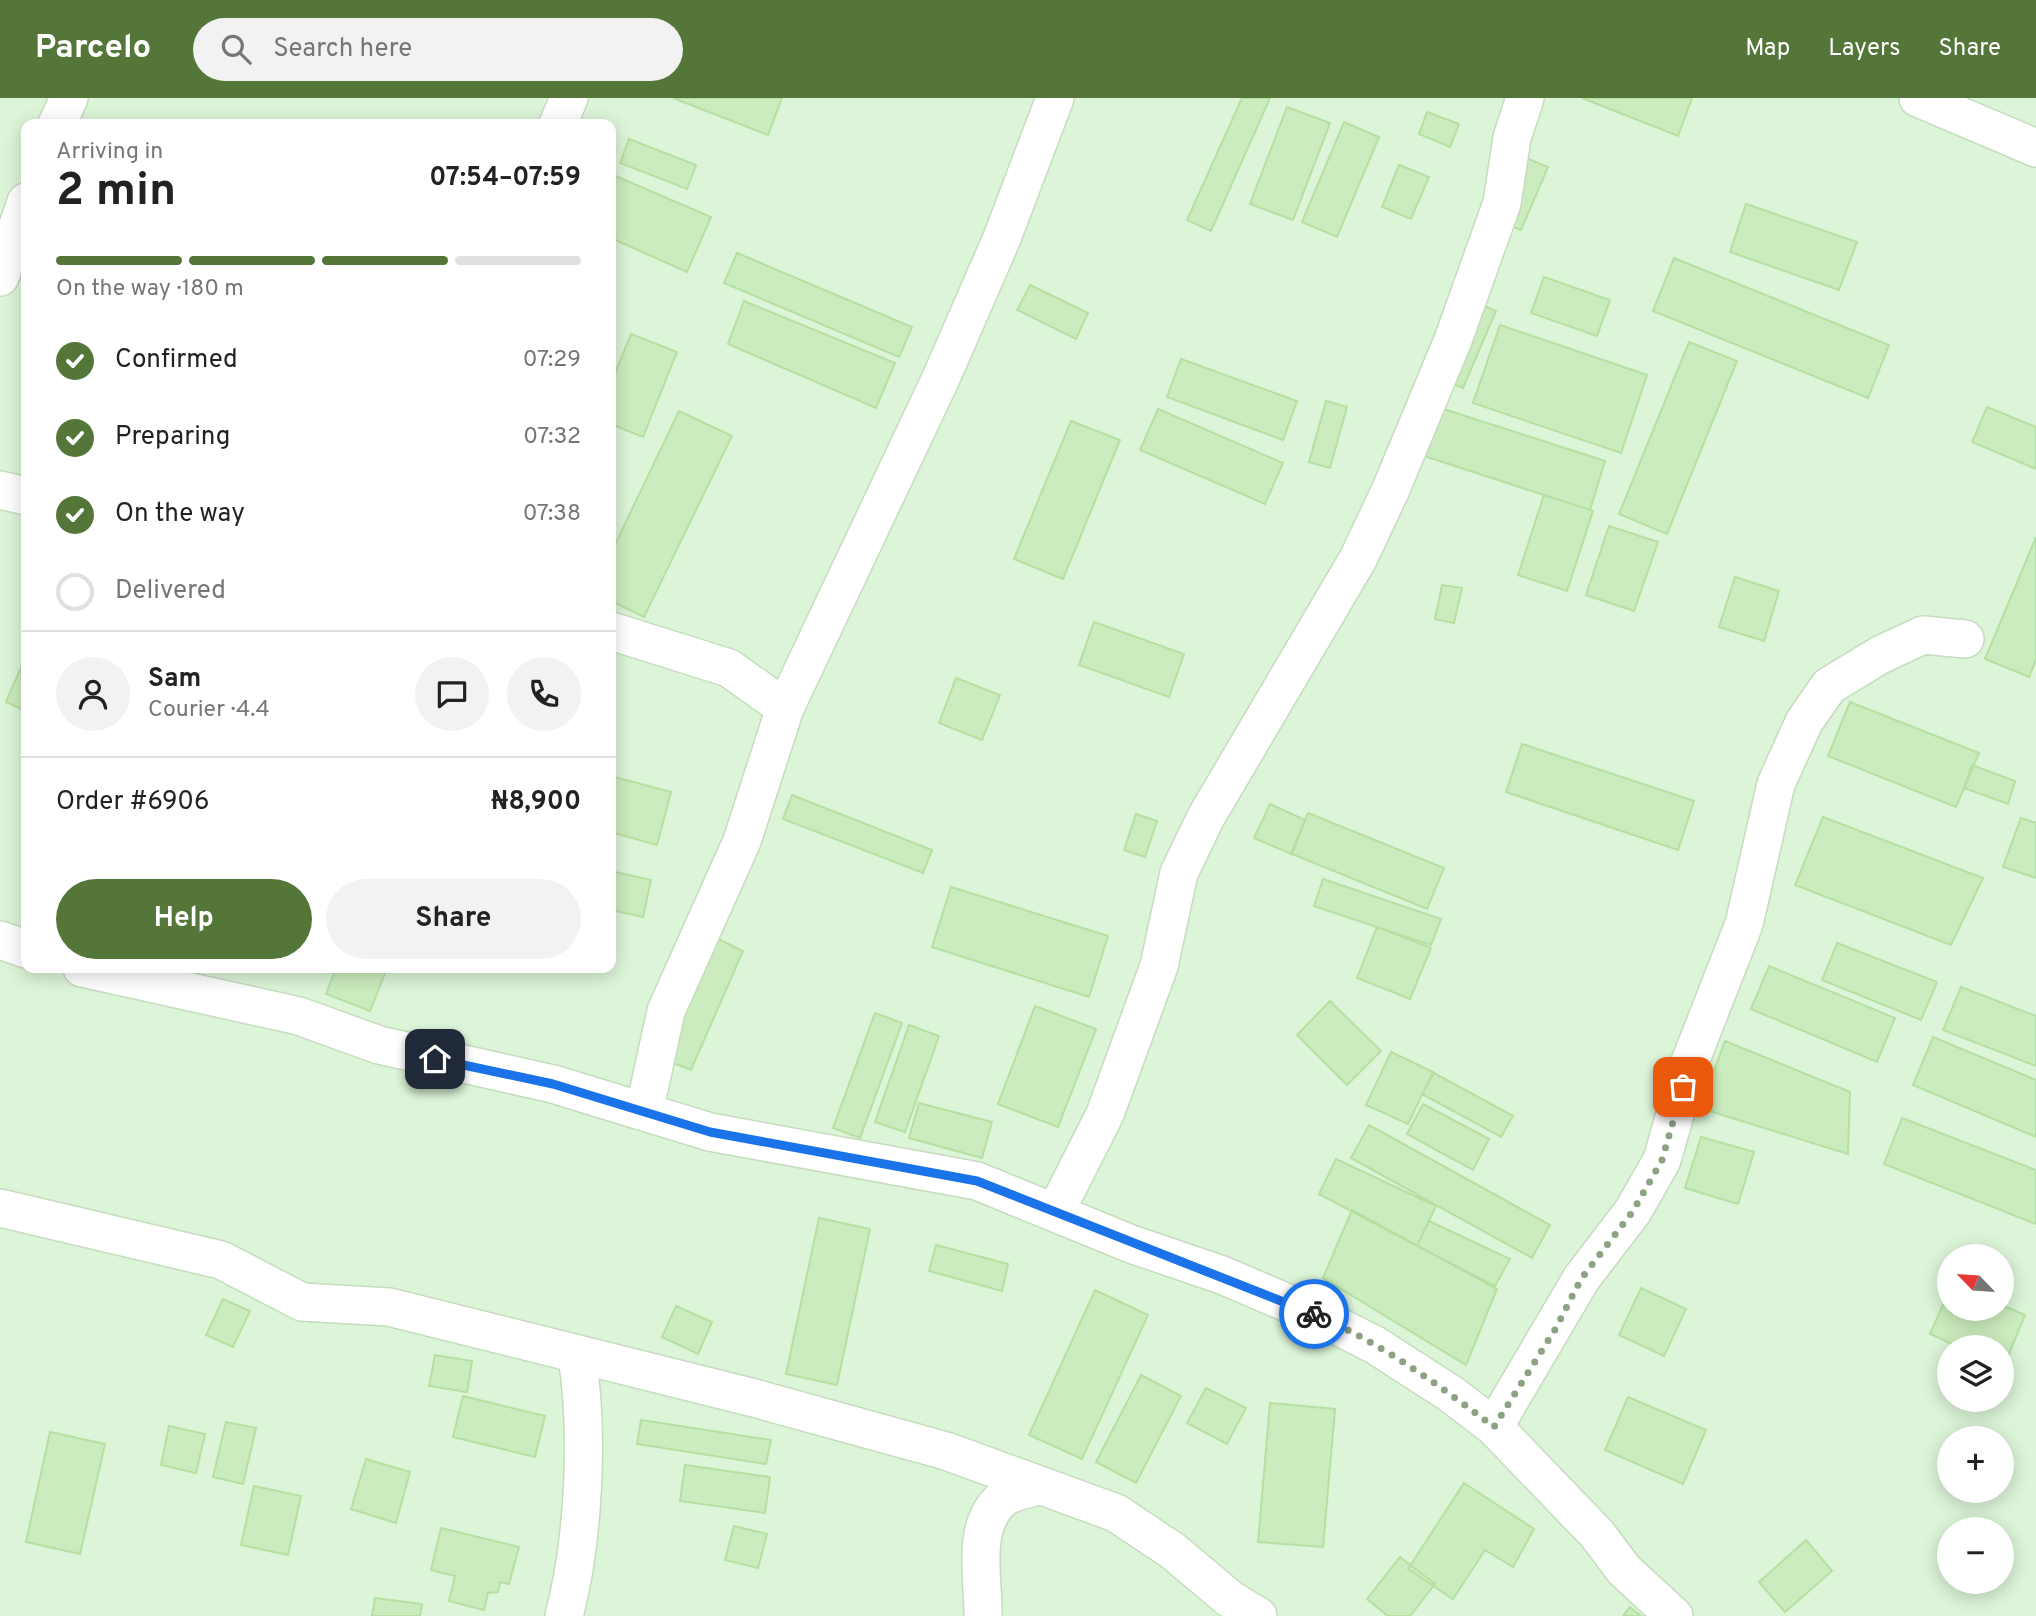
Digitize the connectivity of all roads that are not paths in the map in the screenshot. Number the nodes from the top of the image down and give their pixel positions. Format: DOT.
graph roads {
  1 [pos="69,98"];
  2 [pos="569,98"];
  3 [pos="1055,98"];
  4 [pos="1525,98"];
  5 [pos="1918,98"];
  6 [pos="59,119"];
  7 [pos="560,119"];
  8 [pos="2036,148"];
  9 [pos="21,217"];
  10 [pos="0,278"];
  11 [pos="0,490"];
  12 [pos="21,495"];
  13 [pos="616,633"];
  14 [pos="1965,639"];
  15 [pos="785,708"];
  16 [pos="0,940"];
  17 [pos="21,947"];
  18 [pos="105,973"];
  19 [pos="644,1112"];
  20 [pos="0,1208"];
  21 [pos="1056,1212"];
  22 [pos="577,1356"];
  23 [pos="1494,1427"];
  24 [pos="1038,1486"];
  25 [pos="564,1616"];
  26 [pos="983,1616"];
  27 [pos="1258,1616"];
  28 [pos="1674,1616"];
  1 -- 6 [label="street"];
  2 -- 7 [label="street"];
  3 -- 15 [label="street"];
  4 -- 21 [label="street"];
  5 -- 8 [label="street"];
  9 -- 10 [label="street"];
  11 -- 12 [label="street"];
  13 -- 15 [label="street"];
  14 -- 23 [label="street"];
  15 -- 19 [label="street"];
  16 -- 17 [label="street"];
  18 -- 19 [label="street"];
  19 -- 21 [label="street"];
  20 -- 22 [label="street"];
  21 -- 23 [label="street"];
  22 -- 24 [label="street"];
  22 -- 25 [label="street"];
  23 -- 28 [label="street"];
  24 -- 26 [label="street"];
  24 -- 27 [label="street"];
}
